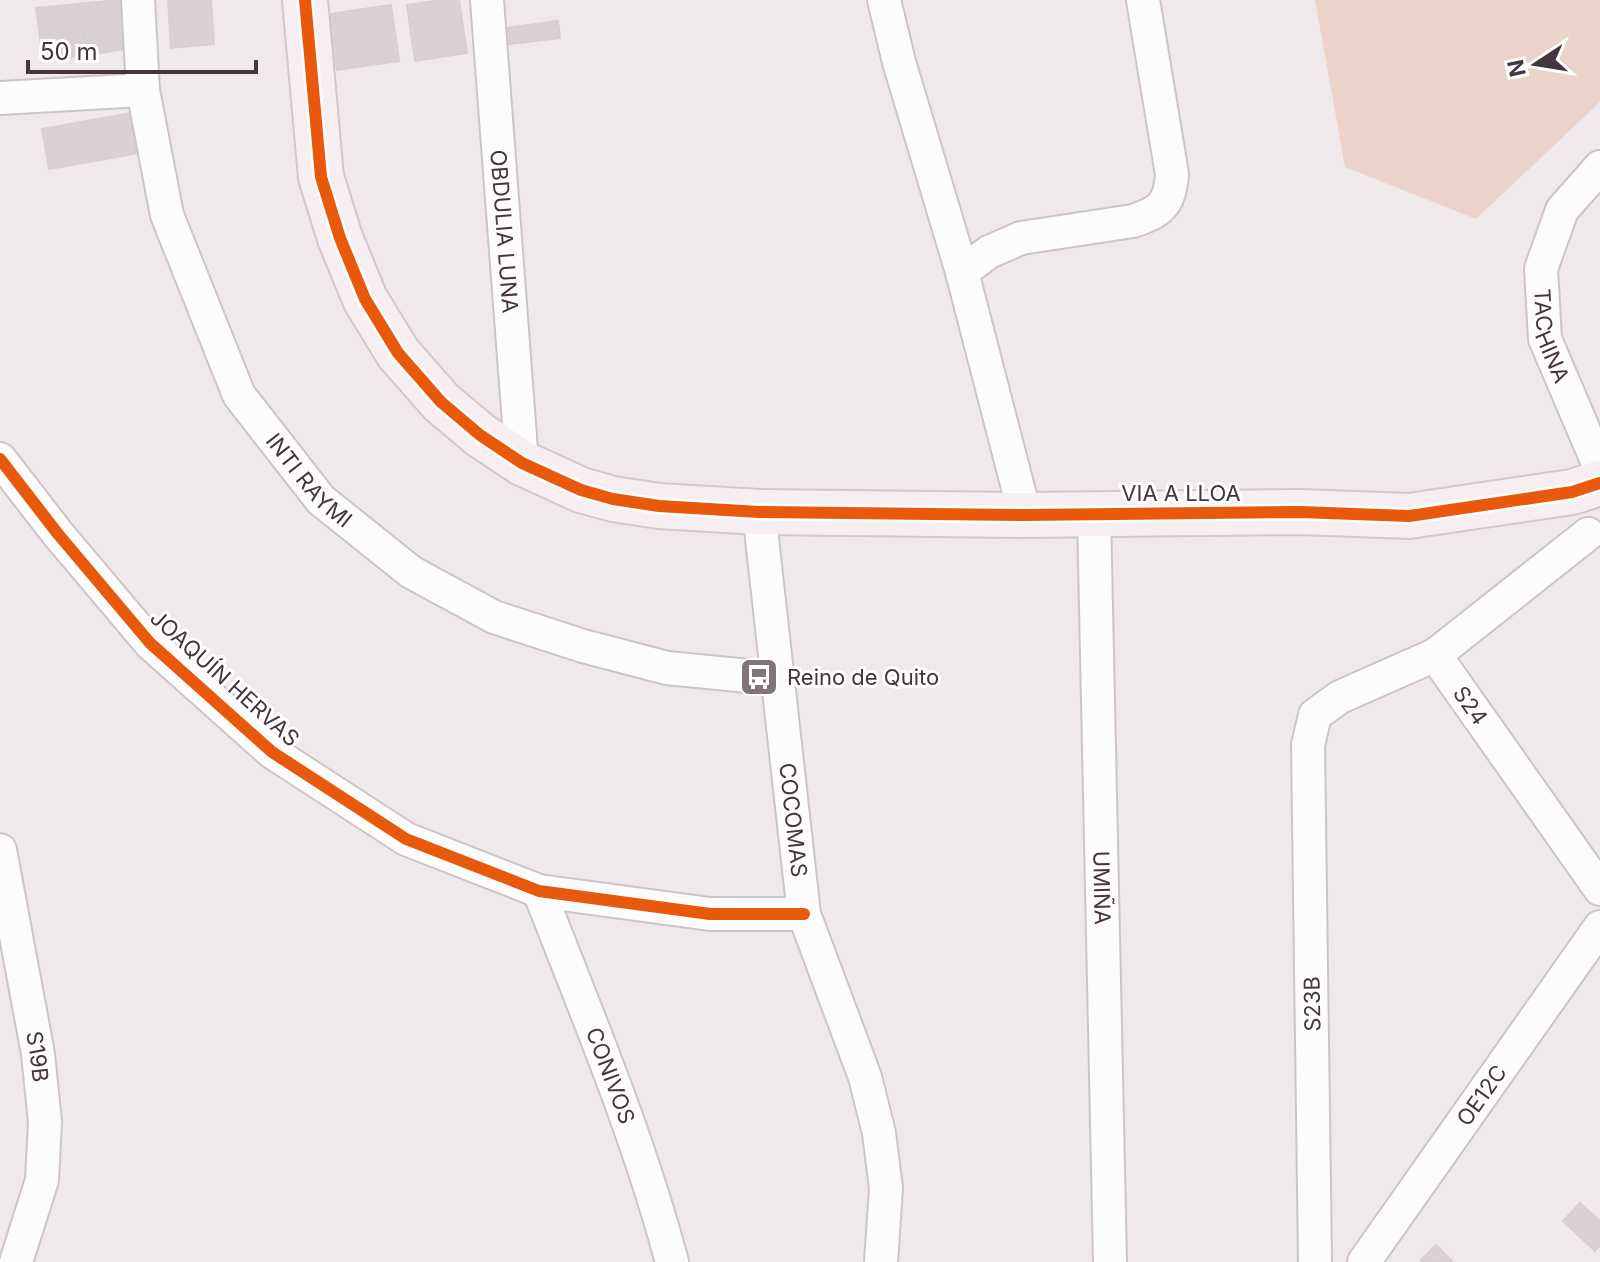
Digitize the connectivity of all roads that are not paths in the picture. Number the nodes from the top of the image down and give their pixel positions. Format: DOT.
graph roads {
  1 [pos="138,0"];
  2 [pos="305,0"];
  3 [pos="487,0"];
  4 [pos="884,0"];
  5 [pos="1143,0"];
  6 [pos="143,90"];
  7 [pos="0,98"];
  8 [pos="1600,167"];
  9 [pos="962,272"];
  10 [pos="0,459"];
  11 [pos="522,463"];
  12 [pos="1591,481"];
  13 [pos="759,512"];
  14 [pos="1094,514"];
  15 [pos="1025,515"];
  16 [pos="1594,532"];
  17 [pos="1435,655"];
  18 [pos="777,674"];
  19 [pos="0,850"];
  20 [pos="1600,889"];
  21 [pos="539,891"];
  22 [pos="804,914"];
  23 [pos="1600,927"];
  24 [pos="16,1262"];
  25 [pos="672,1262"];
  26 [pos="881,1262"];
  27 [pos="1110,1262"];
  28 [pos="1315,1262"];
  29 [pos="1364,1262"];
  1 -- 6 [label="street, INTI RAYMI"];
  2 -- 11 [label="street, VIA A LLOA"];
  3 -- 11 [label="street, OBDULIA LUNA"];
  4 -- 9 [label="street"];
  5 -- 9 [label="street"];
  6 -- 7 [label="street"];
  6 -- 18 [label="street, INTI RAYMI"];
  8 -- 12 [label="street, TACHINA"];
  9 -- 15 [label="street"];
  10 -- 21 [label="street, JOAQUÍN HERVAS"];
  11 -- 13 [label="street, VIA A LLOA"];
  12 -- 14 [label="street, VIA A LLOA"];
  12 -- 16 [label="street, TACHINA"];
  13 -- 15 [label="street, VIA A LLOA"];
  13 -- 18 [label="street, COCOMAS"];
  14 -- 15 [label="street, VIA A LLOA"];
  14 -- 27 [label="street, UMIÑA"];
  16 -- 17 [label="street"];
  17 -- 20 [label="street, S24"];
  17 -- 28 [label="street, S23B"];
  18 -- 22 [label="street, COCOMAS"];
  19 -- 24 [label="street, S19B"];
  21 -- 22 [label="street, JOAQUÍN HERVAS"];
  21 -- 25 [label="street, CONIVOS"];
  22 -- 26 [label="street, COCOMAS"];
  23 -- 29 [label="street, OE12C"];
}
